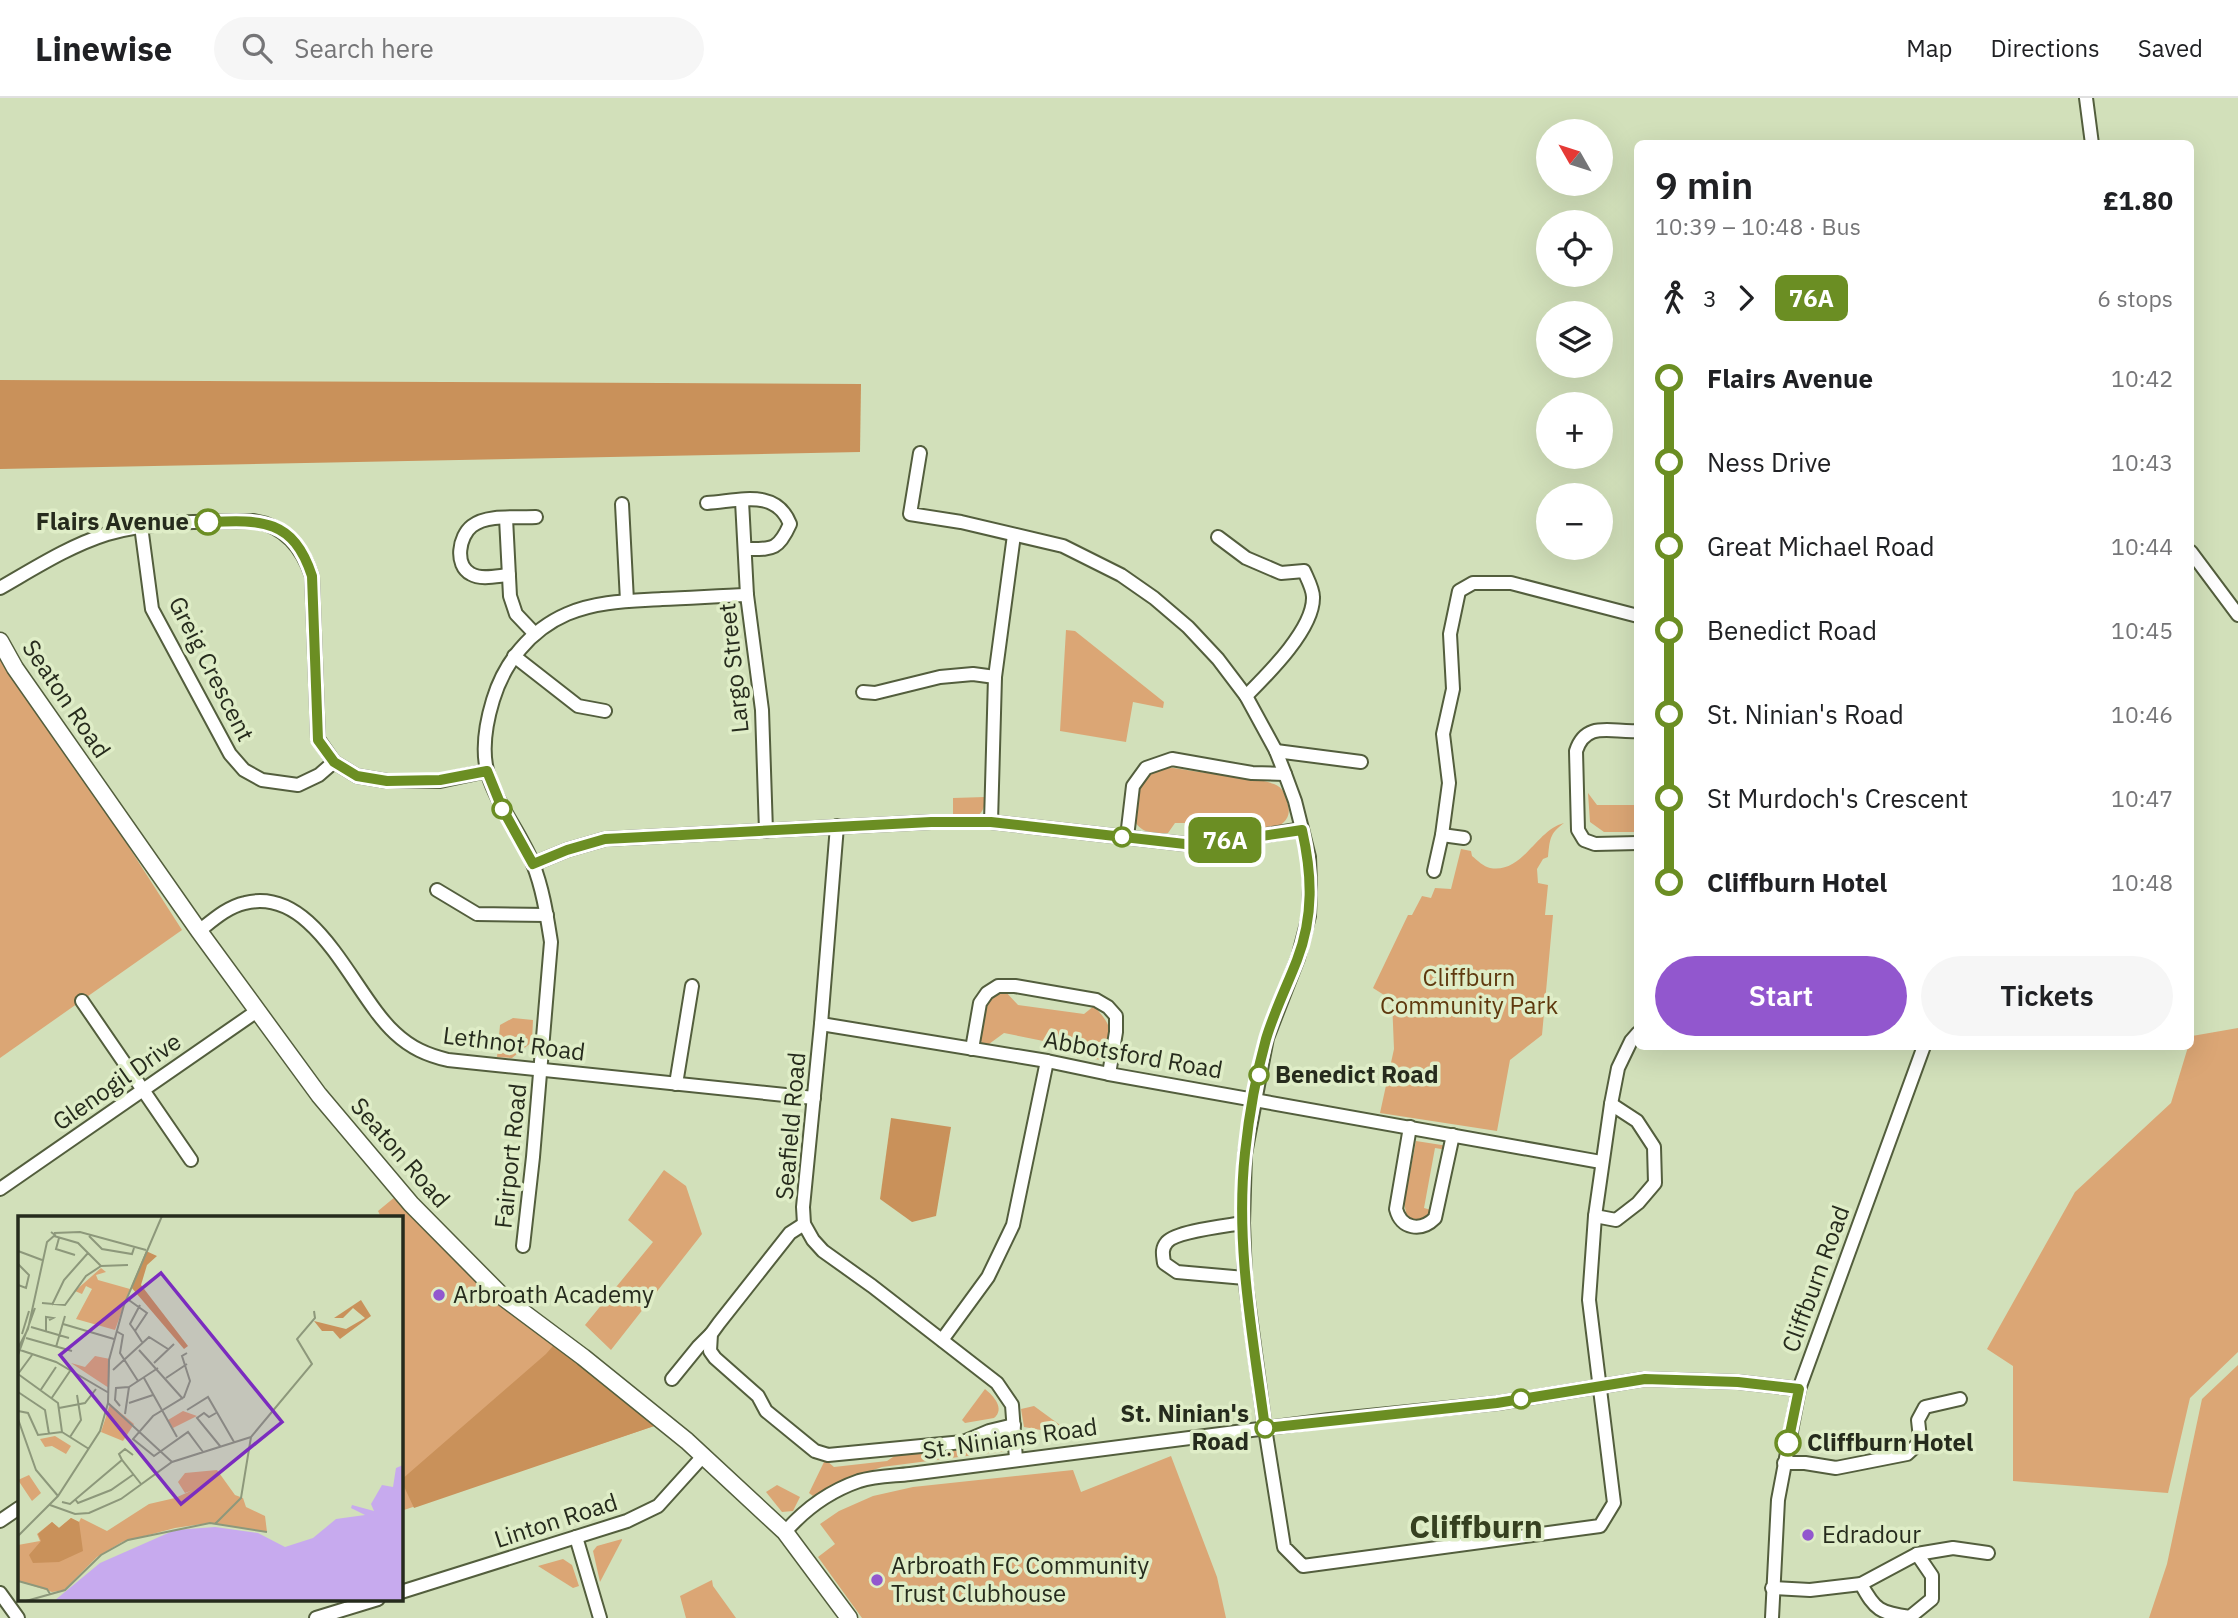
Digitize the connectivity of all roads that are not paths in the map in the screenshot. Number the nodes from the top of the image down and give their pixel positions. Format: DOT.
graph roads {
  1 [pos="2086,98"];
  2 [pos="2091,140"];
  3 [pos="920,453"];
  4 [pos="742,501"];
  5 [pos="707,503"];
  6 [pos="622,504"];
  7 [pos="536,517"];
  8 [pos="506,518"];
  9 [pos="142,526"];
  10 [pos="1014,535"];
  11 [pos="1218,537"];
  12 [pos="745,549"];
  13 [pos="2194,556"];
  14 [pos="509,575"];
  15 [pos="0,588"];
  16 [pos="747,595"];
  17 [pos="627,601"];
  18 [pos="1634,615"];
  19 [pos="2238,615"];
  20 [pos="535,634"];
  21 [pos="0,642"];
  22 [pos="514,656"];
  23 [pos="995,677"];
  24 [pos="863,692"];
  25 [pos="1246,696"];
  26 [pos="605,711"];
  27 [pos="1634,731"];
  28 [pos="1276,751"];
  29 [pos="334,762"];
  30 [pos="1361,762"];
  31 [pos="487,771"];
  32 [pos="1285,774"];
  33 [pos="991,822"];
  34 [pos="837,826"];
  35 [pos="1302,830"];
  36 [pos="766,831"];
  37 [pos="1442,835"];
  38 [pos="1127,837"];
  39 [pos="1464,838"];
  40 [pos="1634,843"];
  41 [pos="533,864"];
  42 [pos="1434,871"];
  43 [pos="437,890"];
  44 [pos="547,915"];
  45 [pos="199,931"];
  46 [pos="692,986"];
  47 [pos="82,1000"];
  48 [pos="257,1011"];
  49 [pos="821,1024"];
  50 [pos="1634,1038"];
  51 [pos="972,1049"];
  52 [pos="1923,1050"];
  53 [pos="1047,1061"];
  54 [pos="541,1070"];
  55 [pos="1109,1074"];
  56 [pos="676,1084"];
  57 [pos="143,1090"];
  58 [pos="814,1098"];
  59 [pos="1254,1099"];
  60 [pos="1611,1104"];
  61 [pos="1410,1127"];
  62 [pos="1453,1135"];
  63 [pos="191,1160"];
  64 [pos="1601,1162"];
  65 [pos="0,1189"];
  66 [pos="1595,1216"];
  67 [pos="1242,1223"];
  68 [pos="804,1224"];
  69 [pos="523,1246"];
  70 [pos="1245,1278"];
  71 [pos="711,1334"];
  72 [pos="942,1340"];
  73 [pos="672,1380"];
  74 [pos="1599,1386"];
  75 [pos="1799,1389"];
  76 [pos="1960,1399"];
  77 [pos="1014,1425"];
  78 [pos="1265,1428"];
  79 [pos="704,1455"];
  80 [pos="1016,1459"];
  81 [pos="1784,1463"];
  82 [pos="18,1509"];
  83 [pos="0,1521"];
  84 [pos="785,1532"];
  85 [pos="576,1537"];
  86 [pos="1988,1553"];
  87 [pos="1917,1554"];
  88 [pos="1861,1584"];
  89 [pos="1772,1588"];
  90 [pos="402,1592"];
  91 [pos="0,1593"];
  92 [pos="375,1600"];
  93 [pos="18,1618"];
  94 [pos="316,1618"];
  95 [pos="600,1618"];
  96 [pos="849,1618"];
  97 [pos="1772,1618"];
  1 -- 2 [label="street"];
  3 -- 10 [label="street"];
  4 -- 5 [label="street"];
  4 -- 12 [label="street, Largo Street"];
  4 -- 12 [label="street"];
  6 -- 17 [label="street"];
  7 -- 8 [label="street"];
  8 -- 14 [label="street"];
  8 -- 14 [label="street"];
  9 -- 15 [label="street"];
  9 -- 29 [label="street, Greig Crescent"];
  9 -- 29 [label="street"];
  10 -- 23 [label="street"];
  10 -- 25 [label="street"];
  11 -- 25 [label="street"];
  12 -- 16 [label="street, Largo Street"];
  13 -- 19 [label="street"];
  14 -- 20 [label="street"];
  16 -- 17 [label="street, Fairport Road"];
  16 -- 36 [label="street, Largo Street"];
  17 -- 20 [label="street, Fairport Road"];
  18 -- 37 [label="street"];
  20 -- 22 [label="street, Fairport Road"];
  21 -- 45 [label="street, Seaton Road"];
  22 -- 26 [label="street"];
  22 -- 31 [label="street, Fairport Road"];
  23 -- 24 [label="street"];
  23 -- 33 [label="street"];
  25 -- 28 [label="street"];
  27 -- 40 [label="street"];
  28 -- 30 [label="street"];
  28 -- 32 [label="street"];
  29 -- 31 [label="street"];
  31 -- 41 [label="street, Fairport Road"];
  32 -- 35 [label="street"];
  32 -- 38 [label="street"];
  33 -- 34 [label="street"];
  33 -- 38 [label="street"];
  34 -- 36 [label="street"];
  34 -- 49 [label="street, Seafield Road"];
  35 -- 38 [label="street"];
  35 -- 59 [label="street"];
  36 -- 41 [label="street"];
  37 -- 39 [label="street"];
  37 -- 42 [label="street"];
  41 -- 44 [label="street, Fairport Road"];
  43 -- 44 [label="street"];
  44 -- 54 [label="street, Fairport Road"];
  45 -- 48 [label="street, Seaton Road"];
  45 -- 54 [label="street, Lethnot Road"];
  46 -- 56 [label="street"];
  47 -- 57 [label="street"];
  48 -- 57 [label="street, Glenogil Drive"];
  48 -- 79 [label="street, Seaton Road"];
  49 -- 51 [label="street, Abbotsford Road"];
  49 -- 58 [label="street, Seafield Road"];
  50 -- 60 [label="street"];
  51 -- 53 [label="street, Abbotsford Road"];
  51 -- 55 [label="street"];
  52 -- 75 [label="street, Cliffburn Road"];
  53 -- 55 [label="street, Abbotsford Road"];
  53 -- 72 [label="street"];
  54 -- 56 [label="street, Lethnot Road"];
  54 -- 69 [label="street, Fairport Road"];
  55 -- 59 [label="street, Abbotsford Road"];
  56 -- 58 [label="street, Lethnot Road"];
  57 -- 63 [label="street"];
  57 -- 65 [label="street, Glenogil Drive"];
  58 -- 68 [label="street, Seafield Road"];
  59 -- 61 [label="street, Abbotsford Road"];
  59 -- 67 [label="street"];
  60 -- 64 [label="street"];
  60 -- 66 [label="street"];
  61 -- 62 [label="street, Abbotsford Road"];
  61 -- 62 [label="street"];
  62 -- 64 [label="street, Abbotsford Road"];
  64 -- 66 [label="street"];
  66 -- 74 [label="street"];
  67 -- 70 [label="street"];
  67 -- 70 [label="street"];
  68 -- 71 [label="street"];
  68 -- 72 [label="street, Seafield Road"];
  70 -- 78 [label="street"];
  71 -- 73 [label="street"];
  71 -- 77 [label="street"];
  72 -- 77 [label="street, Seafield Road"];
  74 -- 75 [label="street, St. Ninians Road"];
  74 -- 78 [label="street, St. Ninians Road"];
  74 -- 78 [label="street"];
  75 -- 81 [label="street, Cliffburn Road"];
  76 -- 81 [label="street"];
  77 -- 80 [label="street, Seafield Road"];
  78 -- 80 [label="street, St. Ninians Road"];
  79 -- 84 [label="street, Seaton Road"];
  79 -- 85 [label="street, Linton Road"];
  80 -- 84 [label="street, St. Ninians Road"];
  81 -- 89 [label="street, Cliffburn Road"];
  82 -- 83 [label="street"];
  84 -- 96 [label="street, Seaton Road"];
  85 -- 90 [label="street, Linton Road"];
  85 -- 95 [label="street"];
  86 -- 87 [label="street"];
  87 -- 88 [label="street"];
  87 -- 88 [label="street"];
  88 -- 89 [label="street"];
  89 -- 97 [label="street, Cliffburn Road"];
  91 -- 93 [label="street"];
  92 -- 94 [label="street"];
}
